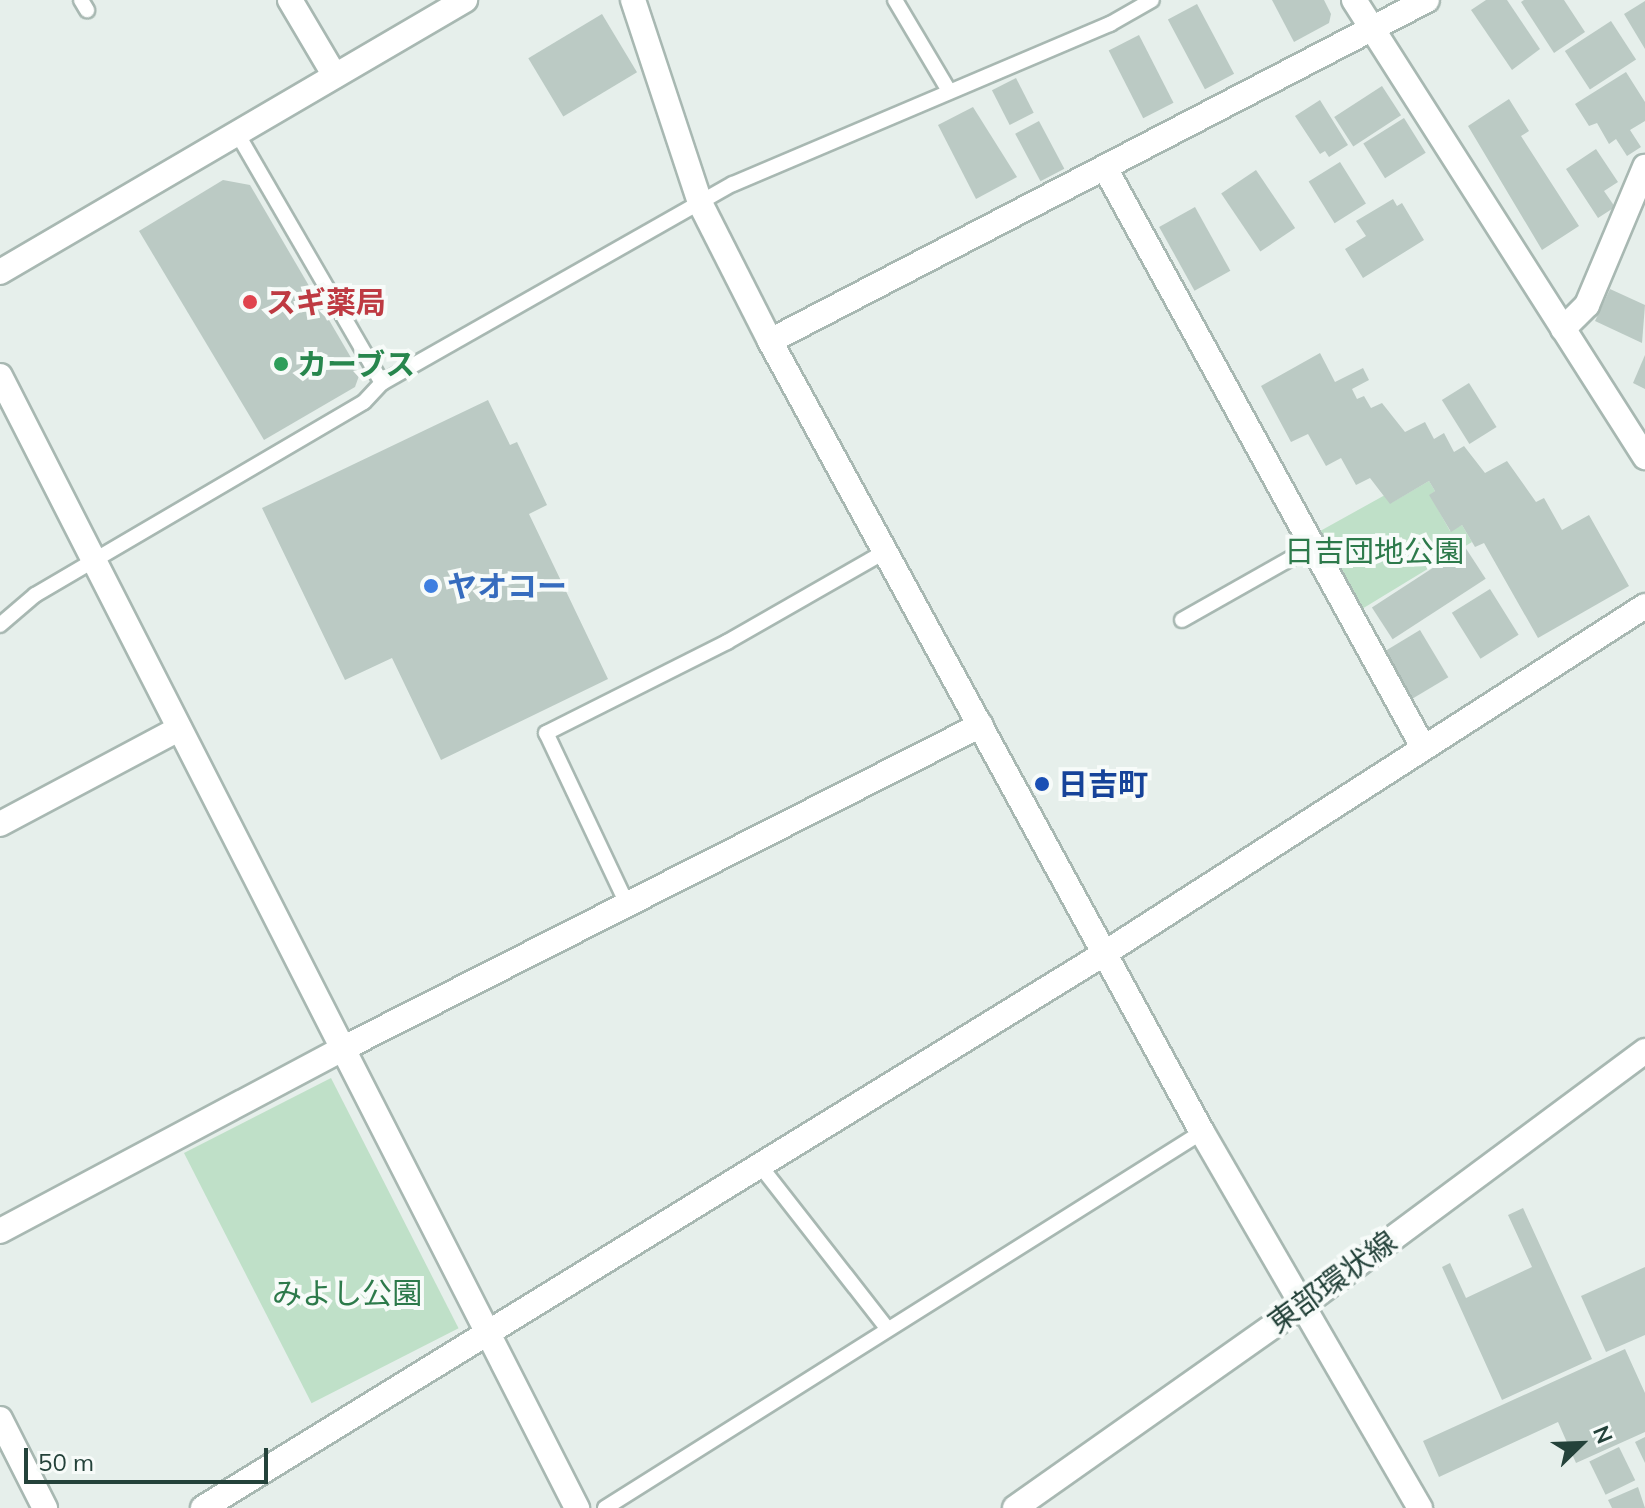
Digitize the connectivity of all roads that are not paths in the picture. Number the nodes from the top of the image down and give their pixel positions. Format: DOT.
graph roads {
  1 [pos="290,0"];
  2 [pos="465,0"];
  3 [pos="633,0"];
  4 [pos="895,0"];
  5 [pos="1152,0"];
  6 [pos="1354,0"];
  7 [pos="1427,0"];
  8 [pos="1125,7"];
  9 [pos="1372,28"];
  10 [pos="335,76"];
  11 [pos="949,91"];
  12 [pos="237,133"];
  13 [pos="1645,167"];
  14 [pos="1105,168"];
  15 [pos="700,203"];
  16 [pos="0,272"];
  17 [pos="1563,329"];
  18 [pos="770,341"];
  19 [pos="0,376"];
  20 [pos="382,383"];
  21 [pos="1645,457"];
  22 [pos="1313,546"];
  23 [pos="886,551"];
  24 [pos="96,563"];
  25 [pos="1645,606"];
  26 [pos="1182,620"];
  27 [pos="0,625"];
  28 [pos="981,725"];
  29 [pos="179,729"];
  30 [pos="1422,745"];
  31 [pos="0,824"];
  32 [pos="627,904"];
  33 [pos="1105,953"];
  34 [pos="344,1048"];
  35 [pos="1645,1051"];
  36 [pos="1202,1132"];
  37 [pos="758,1163"];
  38 [pos="0,1231"];
  39 [pos="1303,1305"];
  40 [pos="887,1328"];
  41 [pos="486,1332"];
  42 [pos="0,1419"];
  43 [pos="45,1508"];
  44 [pos="203,1508"];
  45 [pos="577,1508"];
  46 [pos="605,1508"];
  47 [pos="1015,1508"];
  48 [pos="1420,1508"];
  1 -- 10 [label="street"];
  2 -- 10 [label="street"];
  3 -- 15 [label="street"];
  4 -- 11 [label="lane"];
  5 -- 8 [label="lane"];
  6 -- 9 [label="street"];
  7 -- 9 [label="street"];
  8 -- 11 [label="lane"];
  9 -- 14 [label="street"];
  9 -- 17 [label="street"];
  10 -- 12 [label="street"];
  11 -- 15 [label="lane"];
  12 -- 16 [label="street"];
  12 -- 20 [label="lane"];
  13 -- 17 [label="street"];
  14 -- 18 [label="street"];
  14 -- 22 [label="street"];
  15 -- 18 [label="street"];
  15 -- 20 [label="lane"];
  17 -- 21 [label="street"];
  18 -- 23 [label="street"];
  19 -- 24 [label="street"];
  20 -- 24 [label="lane"];
  22 -- 26 [label="lane"];
  22 -- 30 [label="street"];
  23 -- 28 [label="street"];
  23 -- 32 [label="lane"];
  24 -- 27 [label="lane"];
  24 -- 29 [label="street"];
  25 -- 30 [label="street"];
  28 -- 32 [label="street"];
  28 -- 33 [label="street"];
  29 -- 31 [label="street"];
  29 -- 34 [label="street"];
  30 -- 33 [label="street"];
  32 -- 34 [label="street"];
  33 -- 36 [label="street"];
  33 -- 37 [label="street"];
  34 -- 38 [label="street"];
  34 -- 41 [label="street"];
  35 -- 39 [label="street, 東部環状線"];
  36 -- 39 [label="street"];
  36 -- 40 [label="lane"];
  37 -- 40 [label="lane"];
  37 -- 41 [label="street"];
  39 -- 47 [label="street, 東部環状線"];
  39 -- 48 [label="street"];
  40 -- 46 [label="lane"];
  41 -- 44 [label="street"];
  41 -- 45 [label="street"];
  42 -- 43 [label="street"];
}
